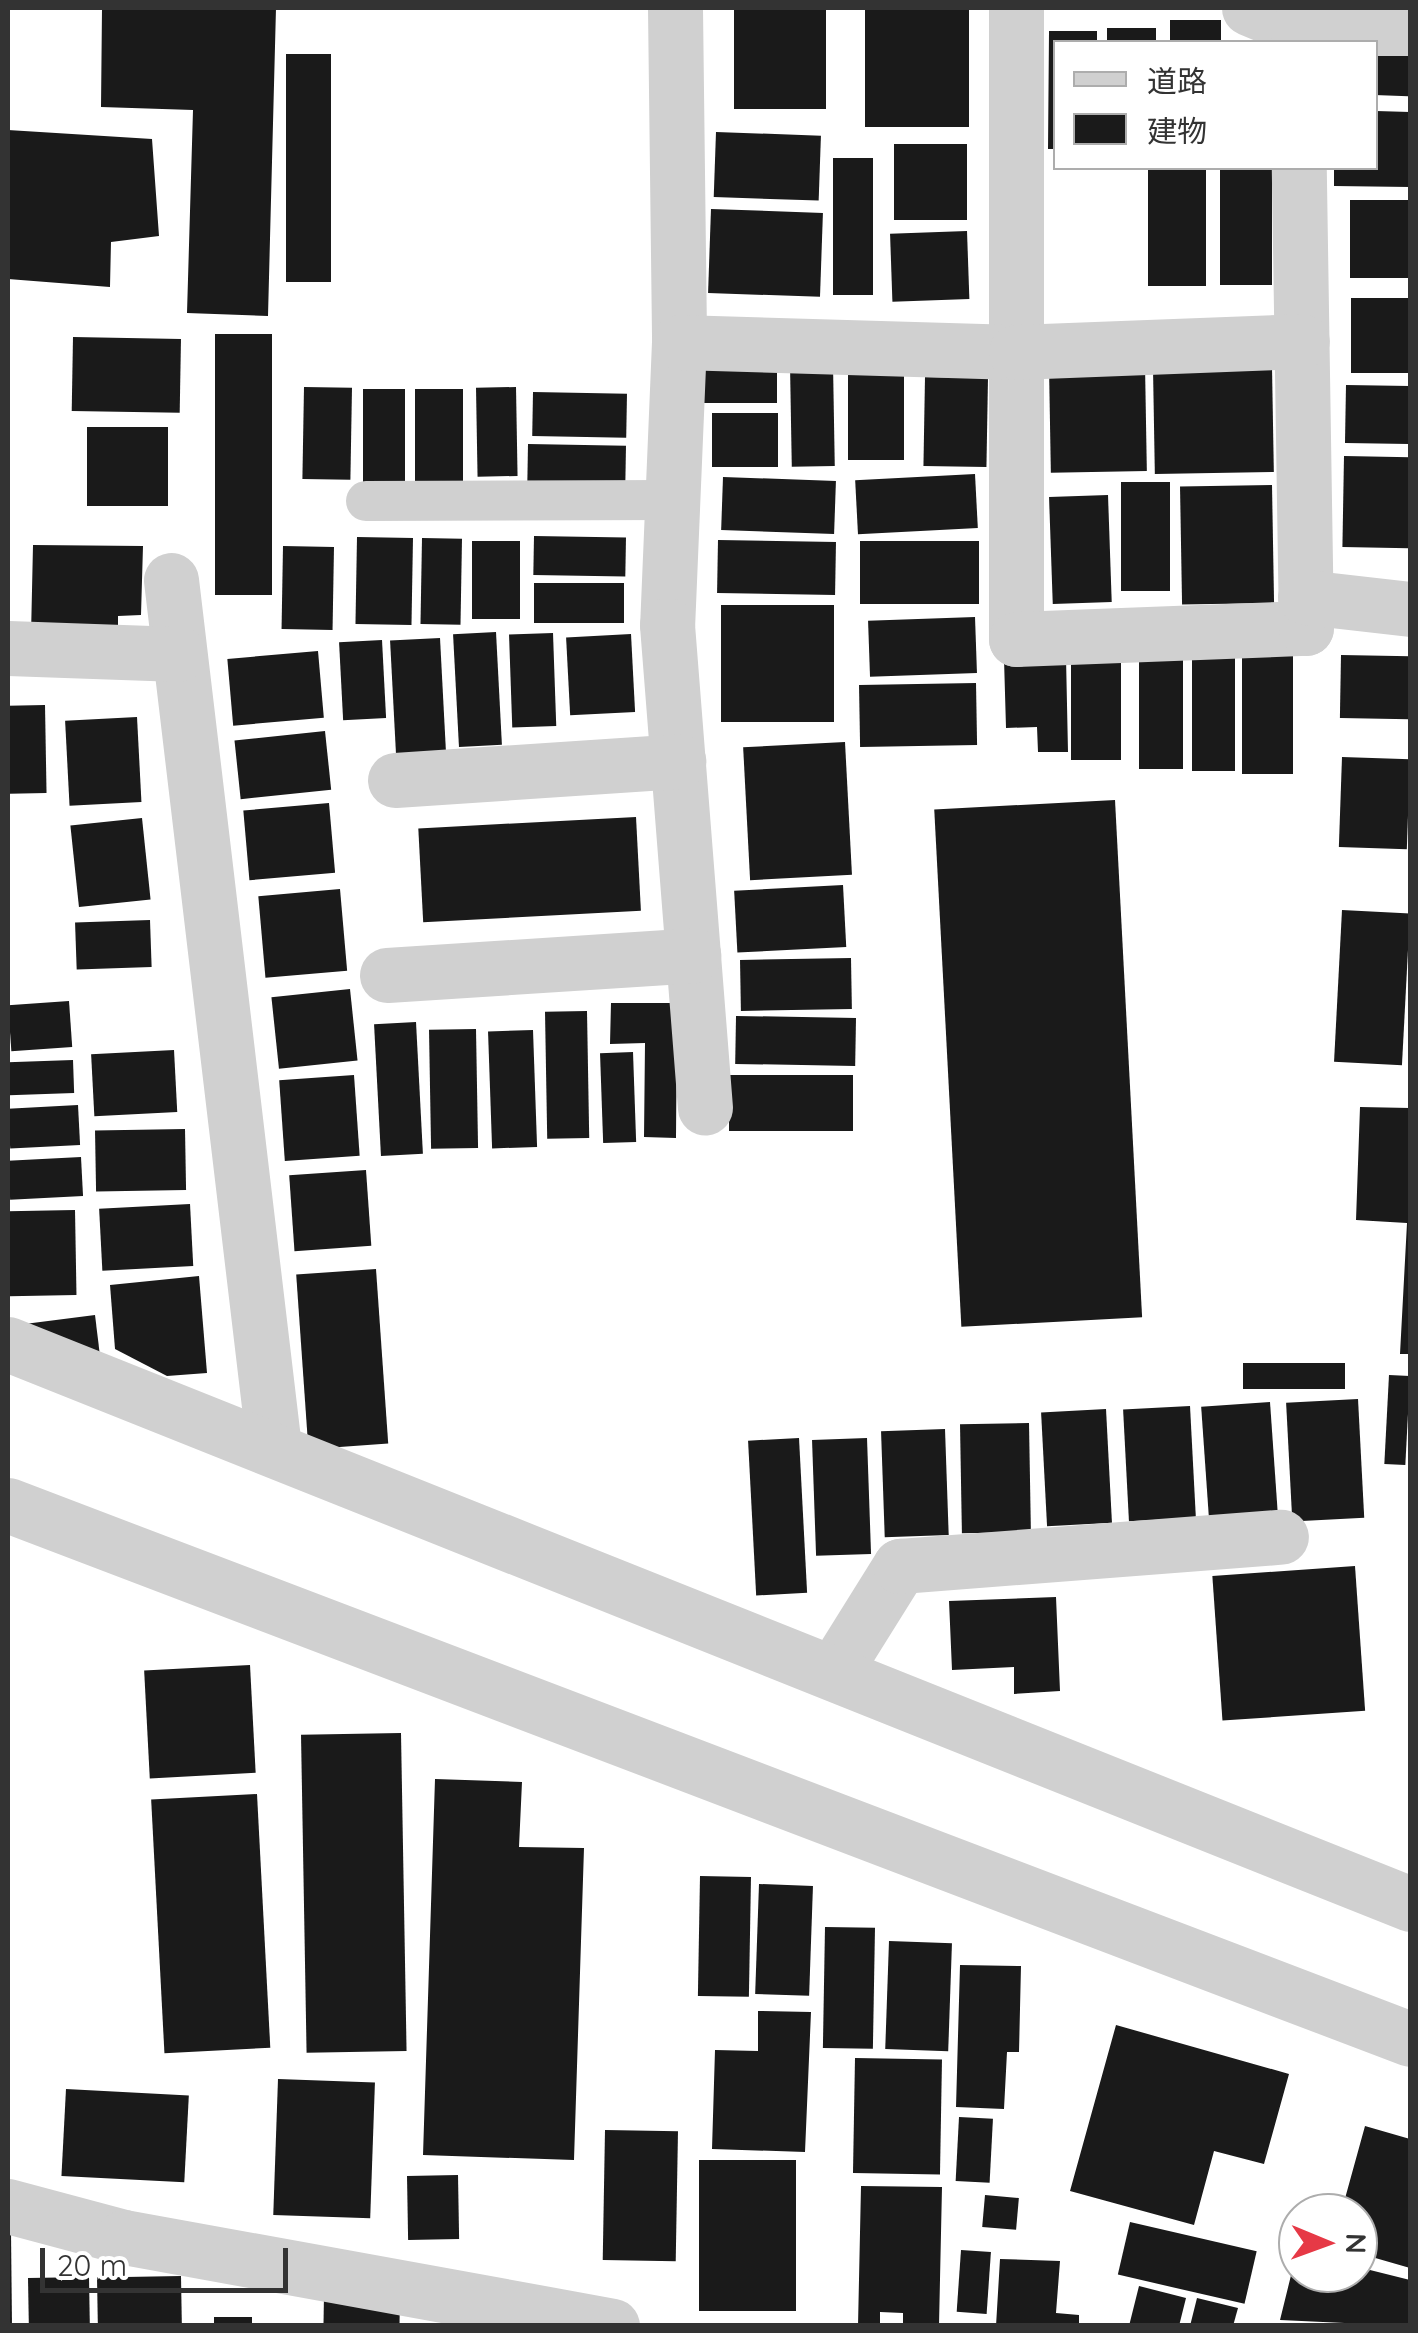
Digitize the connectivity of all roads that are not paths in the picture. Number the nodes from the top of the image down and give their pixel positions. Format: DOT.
graph roads {
  1 [pos="675,8"];
  2 [pos="1016,8"];
  3 [pos="1285,21"];
  4 [pos="1410,28"];
  5 [pos="1299,170"];
  6 [pos="1302,341"];
  7 [pos="679,342"];
  8 [pos="1016,352"];
  9 [pos="366,500"];
  10 [pos="672,500"];
  11 [pos="171,580"];
  12 [pos="1305,596"];
  13 [pos="1410,609"];
  14 [pos="8,648"];
  15 [pos="179,654"];
  16 [pos="678,760"];
  17 [pos="394,780"];
  18 [pos="693,955"];
  19 [pos="387,975"];
  20 [pos="705,1108"];
  21 [pos="8,1344"];
  22 [pos="274,1448"];
  23 [pos="8,1506"];
  24 [pos="1282,1537"];
  25 [pos="834,1670"];
  26 [pos="1410,1904"];
  27 [pos="1410,2039"];
  28 [pos="8,2206"];
  29 [pos="441,2307"];
  30 [pos="612,2326"];
  1 -- 7 [label="street"];
  2 -- 8 [label="street"];
  3 -- 4 [label="street"];
  5 -- 6 [label="street"];
  6 -- 8 [label="street"];
  6 -- 12 [label="street"];
  7 -- 8 [label="street"];
  7 -- 10 [label="street"];
  8 -- 12 [label="street"];
  9 -- 10 [label="lane"];
  10 -- 16 [label="street"];
  11 -- 15 [label="street"];
  12 -- 13 [label="street"];
  14 -- 15 [label="street"];
  15 -- 22 [label="street"];
  16 -- 17 [label="street"];
  16 -- 18 [label="street"];
  18 -- 19 [label="street"];
  18 -- 20 [label="street"];
  21 -- 22 [label="street"];
  22 -- 25 [label="street"];
  23 -- 27 [label="street"];
  24 -- 25 [label="street"];
  25 -- 26 [label="street"];
  28 -- 29 [label="street"];
  29 -- 30 [label="street"];
}
